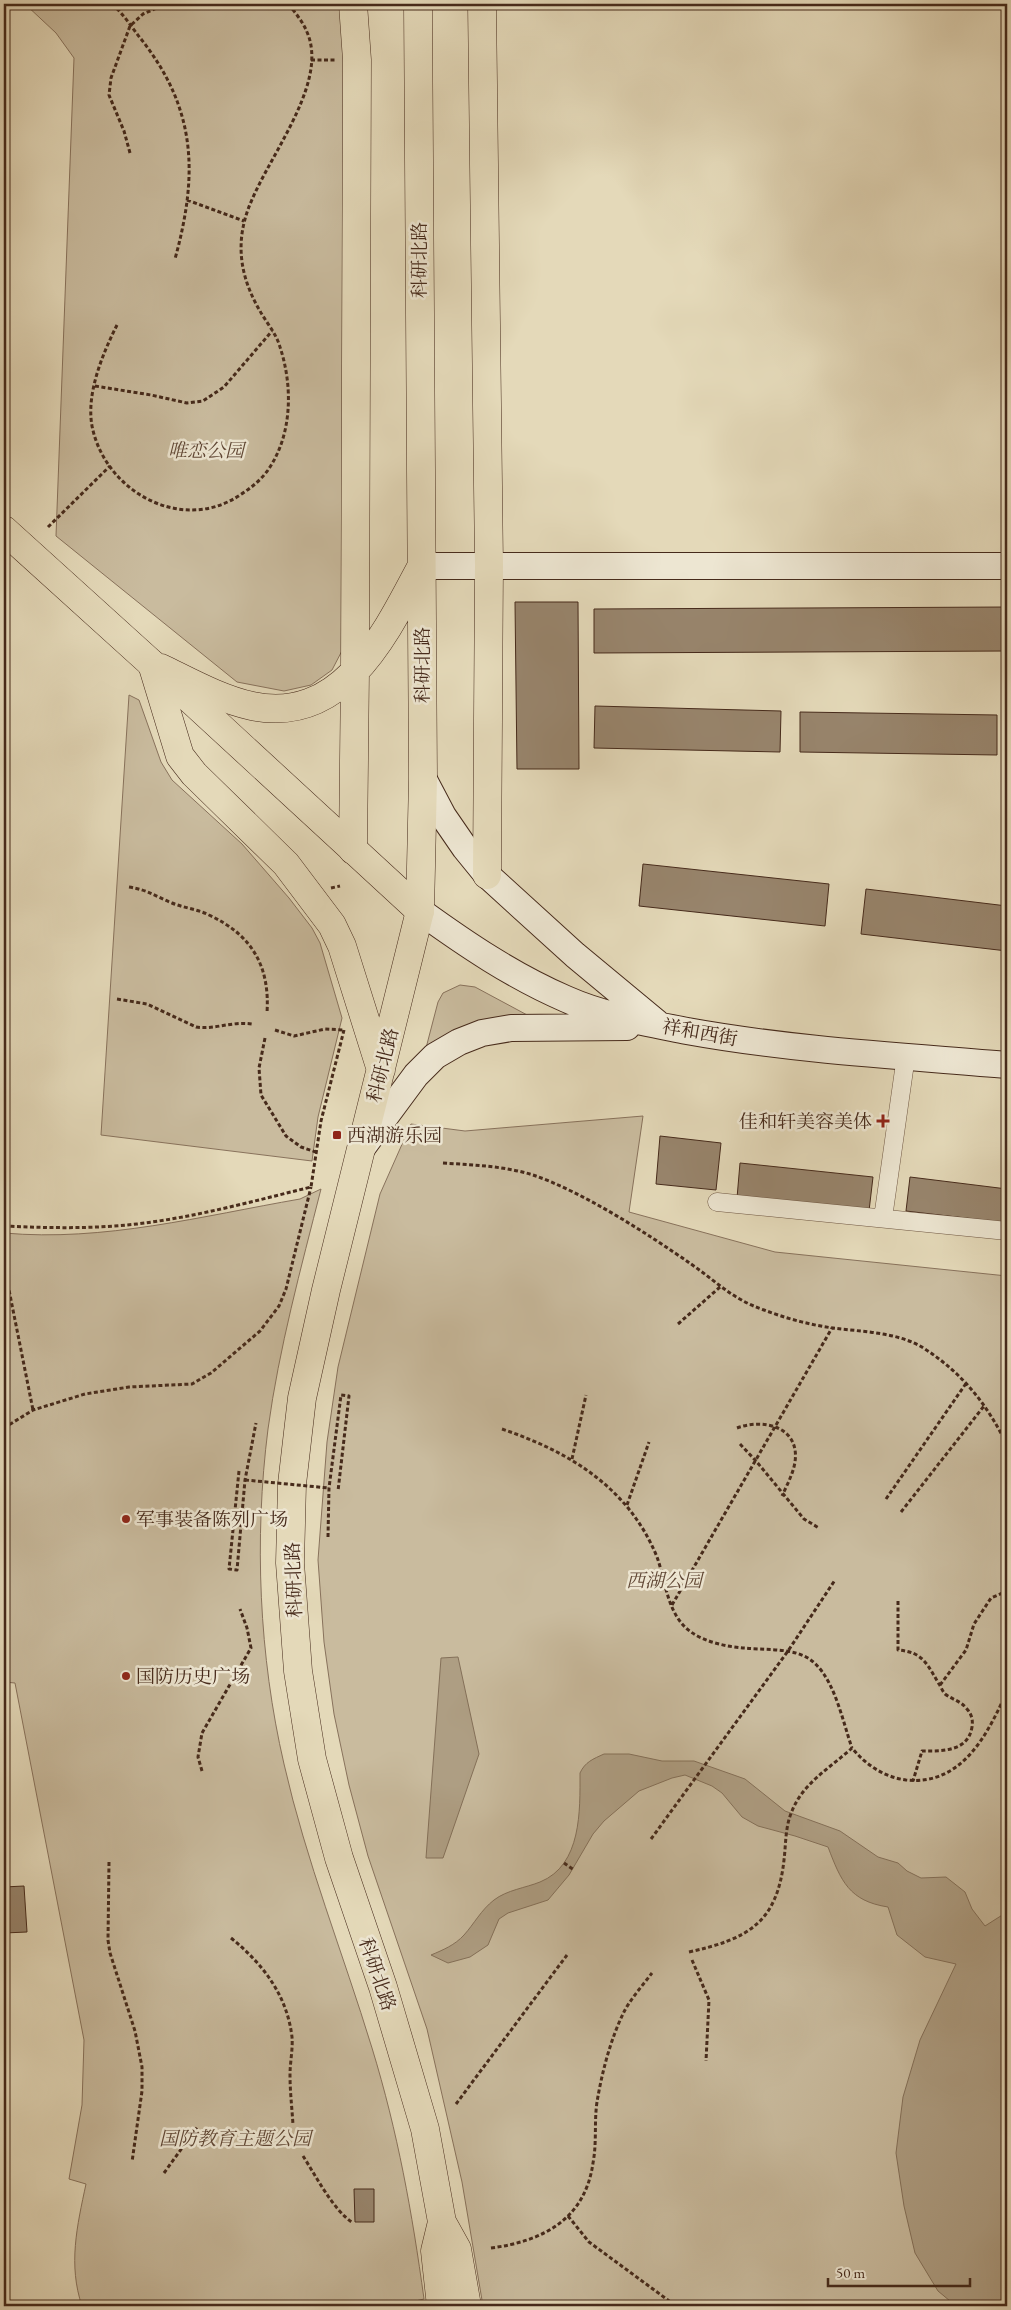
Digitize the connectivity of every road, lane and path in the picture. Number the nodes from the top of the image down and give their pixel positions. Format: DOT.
graph roads {
  1 [pos="112,4"];
  2 [pos="166,4"];
  3 [pos="288,4"];
  4 [pos="353,4"];
  5 [pos="418,4"];
  6 [pos="482,4"];
  7 [pos="130,26"];
  8 [pos="311,60"];
  9 [pos="344,60"];
  10 [pos="130,154"];
  11 [pos="187,200"];
  12 [pos="244,221"];
  13 [pos="175,259"];
  14 [pos="116,325"];
  15 [pos="272,331"];
  16 [pos="95,386"];
  17 [pos="110,466"];
  18 [pos="48,526"];
  19 [pos="4,530"];
  20 [pos="489,565"];
  21 [pos="422,566"];
  22 [pos="1007,566"];
  23 [pos="152,664"];
  24 [pos="356,671"];
  25 [pos="423,778"];
  26 [pos="353,850"];
  27 [pos="487,875"];
  28 [pos="129,887"];
  29 [pos="420,912"];
  30 [pos="117,999"];
  31 [pos="267,1014"];
  32 [pos="346,1023"];
  33 [pos="252,1024"];
  34 [pos="662,1026"];
  35 [pos="275,1030"];
  36 [pos="344,1030"];
  37 [pos="265,1038"];
  38 [pos="906,1056"];
  39 [pos="1007,1065"];
  40 [pos="381,1070"];
  41 [pos="361,1149"];
  42 [pos="316,1152"];
  43 [pos="443,1163"];
  44 [pos="311,1187"];
  45 [pos="717,1202"];
  46 [pos="883,1218"];
  47 [pos="4,1226"];
  48 [pos="1007,1232"];
  49 [pos="4,1265"];
  50 [pos="720,1288"];
  51 [pos="678,1324"];
  52 [pos="832,1328"];
  53 [pos="967,1382"];
  54 [pos="586,1395"];
  55 [pos="984,1406"];
  56 [pos="33,1410"];
  57 [pos="256,1423"];
  58 [pos="777,1426"];
  59 [pos="4,1428"];
  60 [pos="738,1428"];
  61 [pos="502,1429"];
  62 [pos="648,1442"];
  63 [pos="740,1444"];
  64 [pos="1007,1445"];
  65 [pos="572,1459"];
  66 [pos="756,1461"];
  67 [pos="240,1471"];
  68 [pos="245,1480"];
  69 [pos="329,1488"];
  70 [pos="338,1491"];
  71 [pos="782,1496"];
  72 [pos="886,1499"];
  73 [pos="627,1505"];
  74 [pos="901,1512"];
  75 [pos="819,1528"];
  76 [pos="328,1538"];
  77 [pos="835,1580"];
  78 [pos="1007,1591"];
  79 [pos="898,1602"];
  80 [pos="671,1606"];
  81 [pos="240,1609"];
  82 [pos="788,1651"];
  83 [pos="940,1685"];
  84 [pos="1007,1691"];
  85 [pos="852,1748"];
  86 [pos="202,1771"];
  87 [pos="913,1781"];
  88 [pos="651,1840"];
  89 [pos="109,1862"];
  90 [pos="564,1863"];
  91 [pos="574,1870"];
  92 [pos="232,1938"];
  93 [pos="689,1952"];
  94 [pos="567,1955"];
  95 [pos="692,1960"];
  96 [pos="652,1973"];
  97 [pos="706,2061"];
  98 [pos="456,2104"];
  99 [pos="293,2125"];
  100 [pos="198,2126"];
  101 [pos="303,2156"];
  102 [pos="132,2162"];
  103 [pos="164,2173"];
  104 [pos="568,2216"];
  105 [pos="442,2222"];
  106 [pos="353,2223"];
  107 [pos="492,2248"];
  108 [pos="441,2306"];
  109 [pos="467,2306"];
  110 [pos="676,2306"];
  1 -- 7 [label="path"];
  2 -- 7 [label="path"];
  3 -- 8 [label="path"];
  4 -- 24 [label="main road"];
  5 -- 21 [label="main road, 科研北路"];
  6 -- 20 [label="main road"];
  7 -- 10 [label="path"];
  7 -- 11 [label="path"];
  8 -- 9 [label="path"];
  8 -- 12 [label="path"];
  11 -- 12 [label="path"];
  11 -- 13 [label="path"];
  12 -- 15 [label="path"];
  14 -- 16 [label="path"];
  15 -- 16 [label="path"];
  15 -- 17 [label="path"];
  16 -- 17 [label="path"];
  17 -- 18 [label="path"];
  19 -- 23 [label="main road"];
  20 -- 21 [label="main road"];
  20 -- 22 [label="main road"];
  20 -- 27 [label="main road"];
  21 -- 24 [label="main road"];
  21 -- 25 [label="main road, 科研北路"];
  23 -- 24 [label="main road"];
  23 -- 26 [label="main road"];
  23 -- 40 [label="main road"];
  24 -- 26 [label="main road"];
  25 -- 27 [label="main road"];
  25 -- 29 [label="main road, 科研北路"];
  26 -- 29 [label="main road"];
  27 -- 34 [label="main road"];
  28 -- 31 [label="path"];
  29 -- 34 [label="main road, 祥和西街"];
  29 -- 40 [label="main road, 科研北路"];
  30 -- 33 [label="path"];
  32 -- 36 [label="path"];
  34 -- 38 [label="main road, 祥和西街"];
  34 -- 41 [label="main road"];
  35 -- 36 [label="path"];
  36 -- 42 [label="path"];
  37 -- 42 [label="path"];
  38 -- 39 [label="main road, 祥和西街"];
  38 -- 46 [label="street"];
  40 -- 41 [label="main road, 科研北路"];
  41 -- 105 [label="main road, 科研北路"];
  42 -- 44 [label="path"];
  43 -- 50 [label="path"];
  44 -- 47 [label="path"];
  44 -- 56 [label="path"];
  45 -- 46 [label="street"];
  46 -- 48 [label="street"];
  49 -- 56 [label="path"];
  50 -- 51 [label="path"];
  50 -- 52 [label="path"];
  52 -- 53 [label="path"];
  52 -- 58 [label="path"];
  53 -- 55 [label="path"];
  53 -- 72 [label="path"];
  54 -- 65 [label="path"];
  55 -- 64 [label="path"];
  55 -- 74 [label="path"];
  56 -- 59 [label="path"];
  57 -- 68 [label="path"];
  58 -- 60 [label="path"];
  58 -- 66 [label="path"];
  58 -- 71 [label="path"];
  61 -- 65 [label="path"];
  62 -- 73 [label="path"];
  63 -- 66 [label="path"];
  65 -- 73 [label="path"];
  66 -- 71 [label="path"];
  66 -- 80 [label="path"];
  67 -- 68 [label="path"];
  68 -- 69 [label="path, bridge"];
  69 -- 70 [label="path"];
  69 -- 76 [label="path"];
  71 -- 75 [label="path"];
  73 -- 80 [label="path"];
  77 -- 82 [label="path"];
  78 -- 83 [label="path"];
  79 -- 83 [label="path"];
  80 -- 82 [label="path"];
  81 -- 86 [label="path"];
  82 -- 85 [label="path"];
  82 -- 88 [label="path"];
  83 -- 87 [label="path"];
  84 -- 87 [label="path"];
  85 -- 87 [label="path"];
  85 -- 93 [label="path"];
  89 -- 102 [label="path"];
  90 -- 91 [label="path"];
  92 -- 99 [label="path"];
  94 -- 98 [label="path"];
  95 -- 97 [label="path"];
  96 -- 104 [label="path"];
  100 -- 103 [label="path"];
  101 -- 106 [label="path"];
  104 -- 107 [label="path"];
  104 -- 110 [label="path"];
  105 -- 108 [label="main road, 科研北路"];
  105 -- 109 [label="main road, 科研北路"];
}
